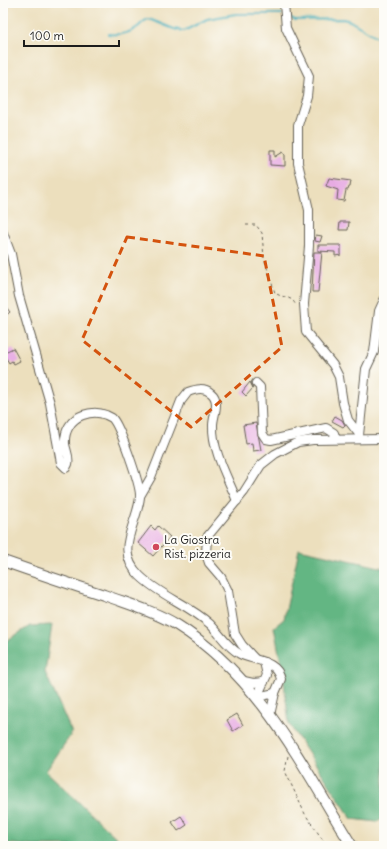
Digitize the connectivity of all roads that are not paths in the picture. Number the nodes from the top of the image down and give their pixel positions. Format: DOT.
graph roads {
  1 [pos="284,3"];
  2 [pos="3,233"];
  3 [pos="384,300"];
  4 [pos="256,383"];
  5 [pos="359,436"];
  6 [pos="384,438"];
  7 [pos="336,439"];
  8 [pos="140,496"];
  9 [pos="237,501"];
  10 [pos="3,561"];
  11 [pos="255,658"];
  12 [pos="264,662"];
  13 [pos="244,681"];
  14 [pos="264,682"];
  15 [pos="275,694"];
  16 [pos="257,697"];
  17 [pos="270,715"];
  18 [pos="352,846"];
  1 -- 5 [label="street"];
  2 -- 8 [label="street"];
  3 -- 5 [label="street"];
  4 -- 7 [label="street"];
  5 -- 6 [label="street"];
  5 -- 7 [label="street"];
  7 -- 9 [label="street"];
  8 -- 9 [label="street"];
  8 -- 11 [label="street"];
  9 -- 11 [label="street"];
  10 -- 13 [label="main road"];
  11 -- 12 [label="street"];
  12 -- 14 [label="street"];
  12 -- 15 [label="street"];
  13 -- 14 [label="street"];
  13 -- 16 [label="main road"];
  14 -- 16 [label="street"];
  15 -- 16 [label="street"];
  15 -- 17 [label="street"];
  16 -- 17 [label="main road"];
  17 -- 18 [label="main road"];
}
